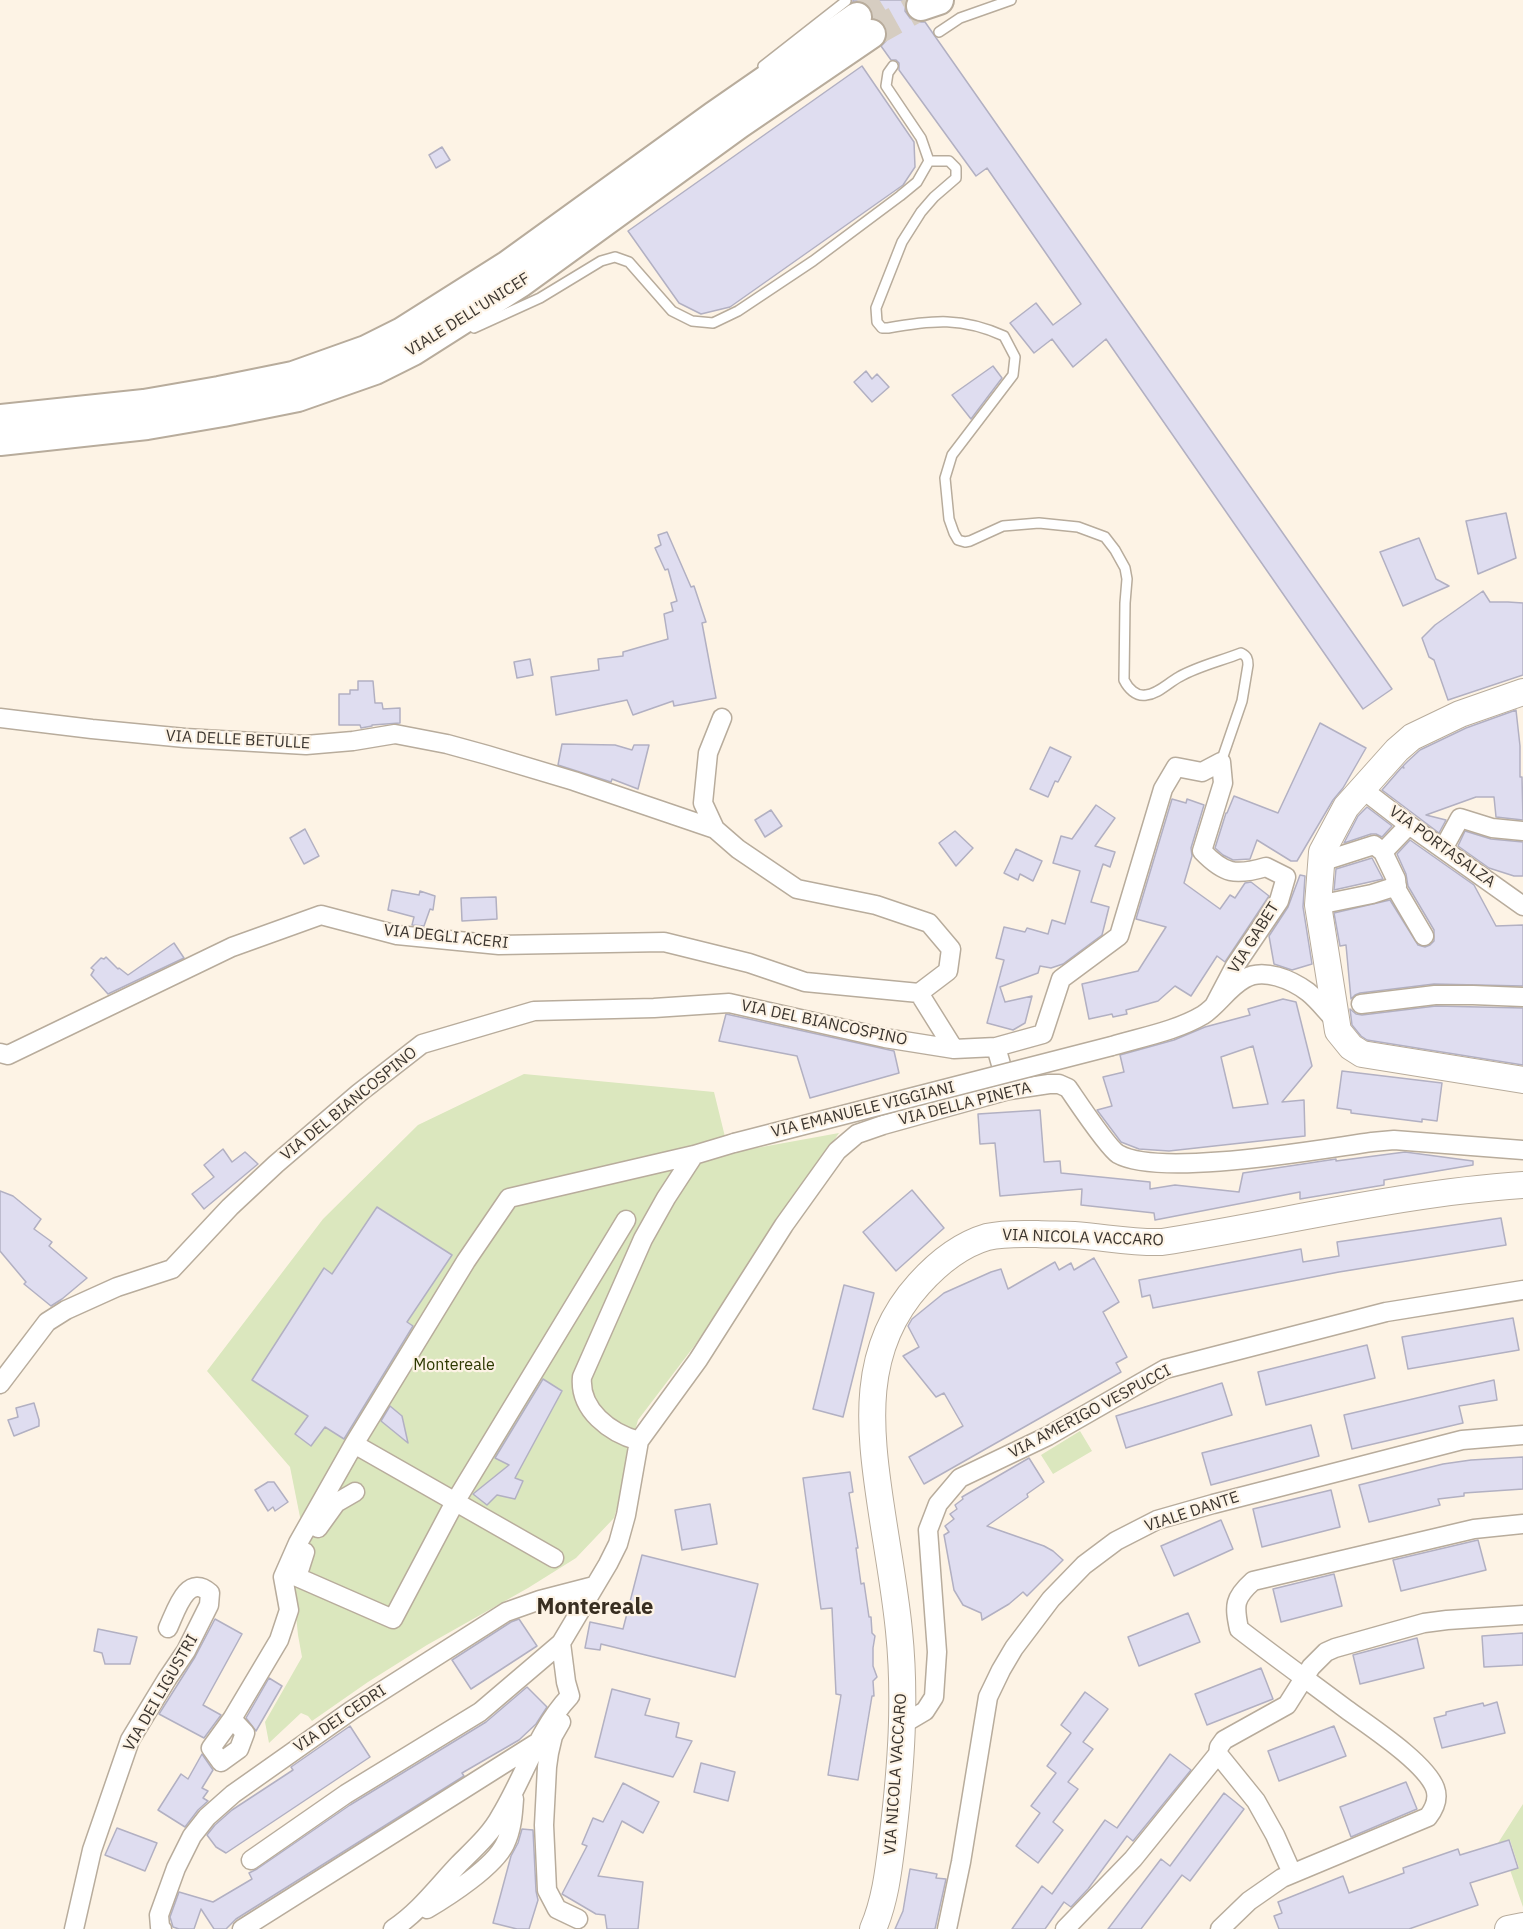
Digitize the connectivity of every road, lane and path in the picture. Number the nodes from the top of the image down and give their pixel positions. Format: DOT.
graph roads {
  1 [pos="1011,0"];
  2 [pos="858,17"];
  3 [pos="939,32"];
  4 [pos="893,66"];
  5 [pos="752,75"];
  6 [pos="744,83"];
  7 [pos="714,116"];
  8 [pos="929,161"];
  9 [pos="413,351"];
  10 [pos="0,419"];
  11 [pos="0,441"];
  12 [pos="1523,692"];
  13 [pos="0,718"];
  14 [pos="722,718"];
  15 [pos="1221,762"];
  16 [pos="1361,788"];
  17 [pos="1408,825"];
  18 [pos="715,829"];
  19 [pos="1523,831"];
  20 [pos="1443,849"];
  21 [pos="1383,852"];
  22 [pos="1321,857"];
  23 [pos="1396,886"];
  24 [pos="1318,905"];
  25 [pos="1523,906"];
  26 [pos="1424,936"];
  27 [pos="919,993"];
  28 [pos="1523,997"];
  29 [pos="1215,1004"];
  30 [pos="1361,1004"];
  31 [pos="1336,1021"];
  32 [pos="996,1047"];
  33 [pos="954,1049"];
  34 [pos="0,1053"];
  35 [pos="1523,1080"];
  36 [pos="1009,1090"];
  37 [pos="1523,1150"];
  38 [pos="694,1155"];
  39 [pos="1523,1185"];
  40 [pos="626,1220"];
  41 [pos="1523,1290"];
  42 [pos="0,1384"];
  43 [pos="1523,1435"];
  44 [pos="639,1441"];
  45 [pos="354,1444"];
  46 [pos="355,1492"];
  47 [pos="454,1502"];
  48 [pos="1523,1524"];
  49 [pos="554,1558"];
  50 [pos="594,1586"];
  51 [pos="1523,1615"];
  52 [pos="168,1628"];
  53 [pos="561,1643"];
  54 [pos="1304,1678"];
  55 [pos="570,1696"];
  56 [pos="232,1719"];
  57 [pos="903,1724"];
  58 [pos="536,1744"];
  59 [pos="1218,1754"];
  60 [pos="515,1787"];
  61 [pos="251,1860"];
  62 [pos="1292,1873"];
  63 [pos="578,1919"];
  64 [pos="398,1926"];
  65 [pos="1523,1926"];
  66 [pos="74,1929"];
  67 [pos="162,1929"];
  68 [pos="242,1929"];
  69 [pos="873,1929"];
  70 [pos="947,1929"];
  71 [pos="1065,1929"];
  72 [pos="1220,1929"];
  73 [pos="1508,1929"];
  1 -- 3 [label="lane"];
  2 -- 5 [label="lane"];
  2 -- 7 [label="main road, VIALE DELL'UNICEF"];
  2 -- 9 [label="main road, VIALE DELL'UNICEF"];
  4 -- 8 [label="lane"];
  6 -- 7 [label="lane"];
  7 -- 10 [label="main road, VIALE DELL'UNICEF"];
  8 -- 9 [label="lane"];
  8 -- 15 [label="lane"];
  9 -- 11 [label="main road, VIALE DELL'UNICEF"];
  12 -- 16 [label="street"];
  13 -- 18 [label="street, VIA DELLE BETULLE"];
  14 -- 18 [label="street, VIA DELLE BETULLE"];
  15 -- 29 [label="street, VIA GABET"];
  15 -- 32 [label="street, VIA DEL BIANCOSPINO"];
  16 -- 17 [label="street, VIA PORTASALZA"];
  16 -- 22 [label="street"];
  17 -- 20 [label="street, VIA PORTASALZA"];
  17 -- 21 [label="street"];
  18 -- 27 [label="street, VIA DELLE BETULLE"];
  19 -- 20 [label="street"];
  20 -- 25 [label="street, VIA PORTASALZA"];
  21 -- 22 [label="street"];
  21 -- 23 [label="street"];
  22 -- 24 [label="street"];
  23 -- 24 [label="street"];
  23 -- 26 [label="street"];
  24 -- 31 [label="street"];
  27 -- 33 [label="street"];
  27 -- 34 [label="street, VIA DEGLI ACERI"];
  28 -- 30 [label="street"];
  29 -- 31 [label="street, VIA EMANUELE VIGGIANI"];
  29 -- 38 [label="street, VIA EMANUELE VIGGIANI, bridge"];
  31 -- 35 [label="street"];
  32 -- 33 [label="street, VIA DEL BIANCOSPINO"];
  32 -- 36 [label="street"];
  33 -- 42 [label="street, VIA DEL BIANCOSPINO"];
  36 -- 37 [label="street, VIA DELLA PINETA"];
  36 -- 44 [label="street, VIA DELLA PINETA"];
  38 -- 44 [label="street"];
  38 -- 45 [label="street, VIA EMANUELE VIGGIANI"];
  39 -- 57 [label="street, VIA NICOLA VACCARO"];
  40 -- 47 [label="street"];
  41 -- 57 [label="street, VIA AMERIGO VESPUCCI"];
  43 -- 70 [label="street, VIALE DANTE"];
  44 -- 50 [label="street"];
  45 -- 47 [label="street"];
  45 -- 56 [label="street, VIA EMANUELE VIGGIANI"];
  46 -- 47 [label="street"];
  47 -- 49 [label="street"];
  48 -- 54 [label="street"];
  50 -- 53 [label="street"];
  50 -- 67 [label="street, VIA DEI CEDRI"];
  51 -- 54 [label="street"];
  52 -- 66 [label="street, VIA DEI LIGUSTRI"];
  53 -- 55 [label="street"];
  53 -- 61 [label="street"];
  54 -- 59 [label="street"];
  54 -- 62 [label="street"];
  55 -- 58 [label="street"];
  55 -- 63 [label="street"];
  57 -- 69 [label="street, VIA NICOLA VACCARO"];
  58 -- 60 [label="street"];
  58 -- 68 [label="street"];
  59 -- 62 [label="street"];
  59 -- 71 [label="street"];
  60 -- 64 [label="street"];
  60 -- 64 [label="street"];
  62 -- 72 [label="street"];
  65 -- 73 [label="street"];
}
